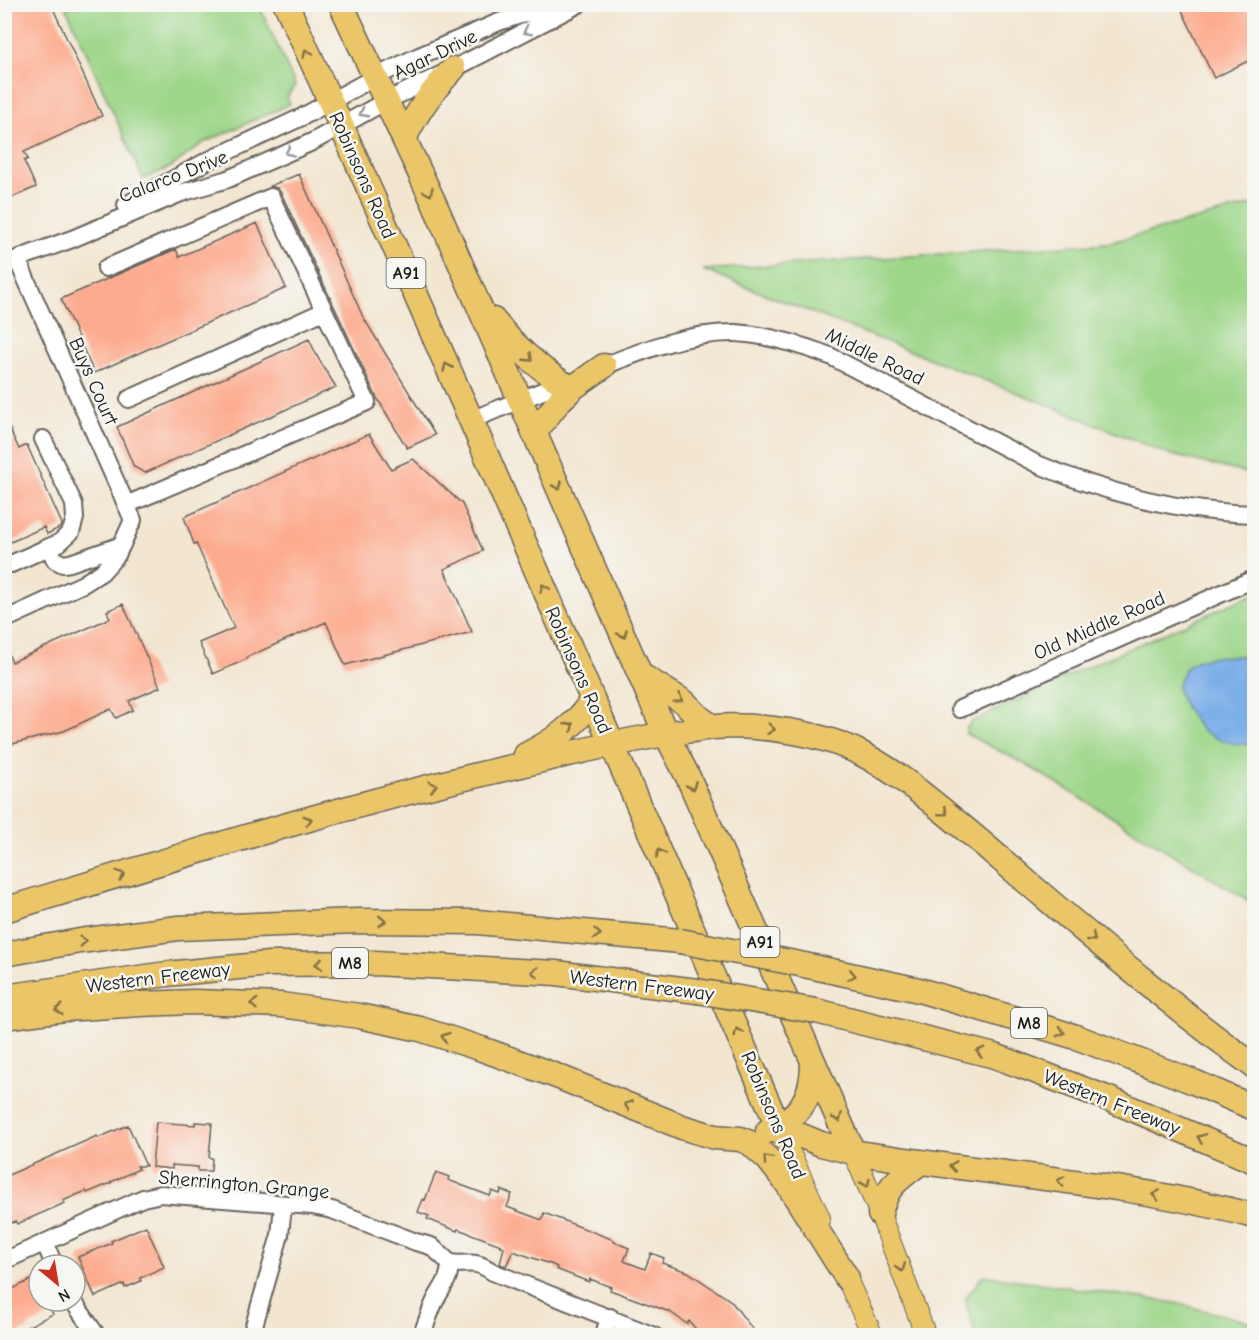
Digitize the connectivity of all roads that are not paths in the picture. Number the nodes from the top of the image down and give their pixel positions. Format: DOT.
graph roads {
  1 [pos="286,4"];
  2 [pos="340,4"];
  3 [pos="555,4"];
  4 [pos="579,4"];
  5 [pos="453,69"];
  6 [pos="375,77"];
  7 [pos="386,101"];
  8 [pos="330,102"];
  9 [pos="341,125"];
  10 [pos="404,139"];
  11 [pos="11,262"];
  12 [pos="106,268"];
  13 [pos="476,299"];
  14 [pos="324,311"];
  15 [pos="604,366"];
  16 [pos="562,383"];
  17 [pos="129,399"];
  18 [pos="520,400"];
  19 [pos="471,420"];
  20 [pos="534,433"];
  21 [pos="43,439"];
  22 [pos="130,512"];
  23 [pos="1254,514"];
  24 [pos="122,545"];
  25 [pos="49,547"];
  26 [pos="11,564"];
  27 [pos="1254,579"];
  28 [pos="4,620"];
  29 [pos="642,676"];
  30 [pos="592,700"];
  31 [pos="960,709"];
  32 [pos="713,727"];
  33 [pos="666,734"];
  34 [pos="612,744"];
  35 [pos="482,773"];
  36 [pos="4,910"];
  37 [pos="4,954"];
  38 [pos="4,997"];
  39 [pos="4,1017"];
  40 [pos="813,1062"];
  41 [pos="1254,1066"];
  42 [pos="1254,1108"];
  43 [pos="778,1126"];
  44 [pos="734,1139"];
  45 [pos="853,1152"];
  46 [pos="1254,1161"];
  47 [pos="921,1162"];
  48 [pos="283,1204"];
  49 [pos="880,1214"];
  50 [pos="1254,1216"];
  51 [pos="45,1243"];
  52 [pos="49,1253"];
  53 [pos="4,1261"];
  54 [pos="448,1268"];
  55 [pos="847,1278"];
  56 [pos="81,1313"];
  57 [pos="610,1317"];
  58 [pos="97,1335"];
  59 [pos="251,1335"];
  60 [pos="421,1335"];
  61 [pos="603,1335"];
  62 [pos="654,1335"];
  63 [pos="873,1335"];
  64 [pos="926,1335"];
  8 -- 1 [label="highway, Robinsons Road / A91, one-way"];
  2 -- 6 [label="highway, A91"];
  3 -- 6 [label="street, Agar Drive"];
  4 -- 5 [label="street, Agar Drive, one-way"];
  5 -- 7 [label="street, Agar Drive"];
  5 -- 10 [label="highway"];
  6 -- 7 [label="highway, A91"];
  6 -- 8 [label="street, Agar Drive"];
  7 -- 9 [label="street, Agar Drive, one-way"];
  7 -- 10 [label="highway, A91"];
  8 -- 9 [label="highway, Robinsons Road / A91"];
  8 -- 11 [label="street, Calarco Drive"];
  9 -- 11 [label="street, Calarco Drive, one-way"];
  19 -- 9 [label="highway, Robinsons Road / A91, one-way"];
  10 -- 13 [label="highway, A91, one-way"];
  11 -- 22 [label="street, Buys Court"];
  12 -- 14 [label="street"];
  13 -- 16 [label="highway, one-way"];
  13 -- 18 [label="highway, A91"];
  14 -- 17 [label="street"];
  14 -- 22 [label="street"];
  15 -- 16 [label="street, Middle Road"];
  15 -- 20 [label="highway"];
  15 -- 23 [label="street, Middle Road"];
  16 -- 18 [label="street, Middle Road"];
  18 -- 19 [label="street, Middle Road"];
  18 -- 20 [label="highway, A91"];
  30 -- 19 [label="highway, Robinsons Road / A91, one-way"];
  20 -- 29 [label="highway, A91, one-way"];
  21 -- 25 [label="street"];
  22 -- 24 [label="street"];
  24 -- 25 [label="street"];
  24 -- 28 [label="street"];
  25 -- 26 [label="street"];
  27 -- 31 [label="street, Old Middle Road"];
  29 -- 32 [label="highway, one-way"];
  29 -- 33 [label="highway, A91"];
  30 -- 34 [label="highway, Robinsons Road / A91"];
  35 -- 30 [label="highway, one-way"];
  32 -- 33 [label="highway"];
  32 -- 41 [label="highway, one-way"];
  33 -- 34 [label="highway"];
  33 -- 40 [label="highway, A91, one-way"];
  34 -- 35 [label="highway"];
  43 -- 34 [label="highway, Robinsons Road / A91, one-way"];
  36 -- 35 [label="highway, one-way"];
  37 -- 42 [label="highway, M8, one-way, bridge"];
  46 -- 38 [label="highway, Western Freeway / M8, one-way, bridge"];
  44 -- 39 [label="highway, one-way"];
  40 -- 43 [label="highway"];
  40 -- 45 [label="highway, A91, one-way"];
  43 -- 44 [label="highway"];
  43 -- 45 [label="highway"];
  43 -- 55 [label="main road, Robinsons Road / A91"];
  55 -- 44 [label="highway, one-way"];
  45 -- 47 [label="highway"];
  45 -- 49 [label="main road, A91, one-way"];
  47 -- 49 [label="highway"];
  50 -- 47 [label="highway, one-way"];
  48 -- 51 [label="street, Sherrington Grange"];
  48 -- 54 [label="street, Sherrington Grange"];
  48 -- 59 [label="street"];
  49 -- 64 [label="main road, A91, one-way"];
  51 -- 52 [label="street"];
  51 -- 53 [label="street, Sherrington Grange"];
  54 -- 57 [label="street"];
  54 -- 60 [label="street"];
  55 -- 63 [label="main road, Robinsons Road / A91"];
  56 -- 58 [label="street"];
  57 -- 61 [label="street"];
  57 -- 62 [label="street"];
}
